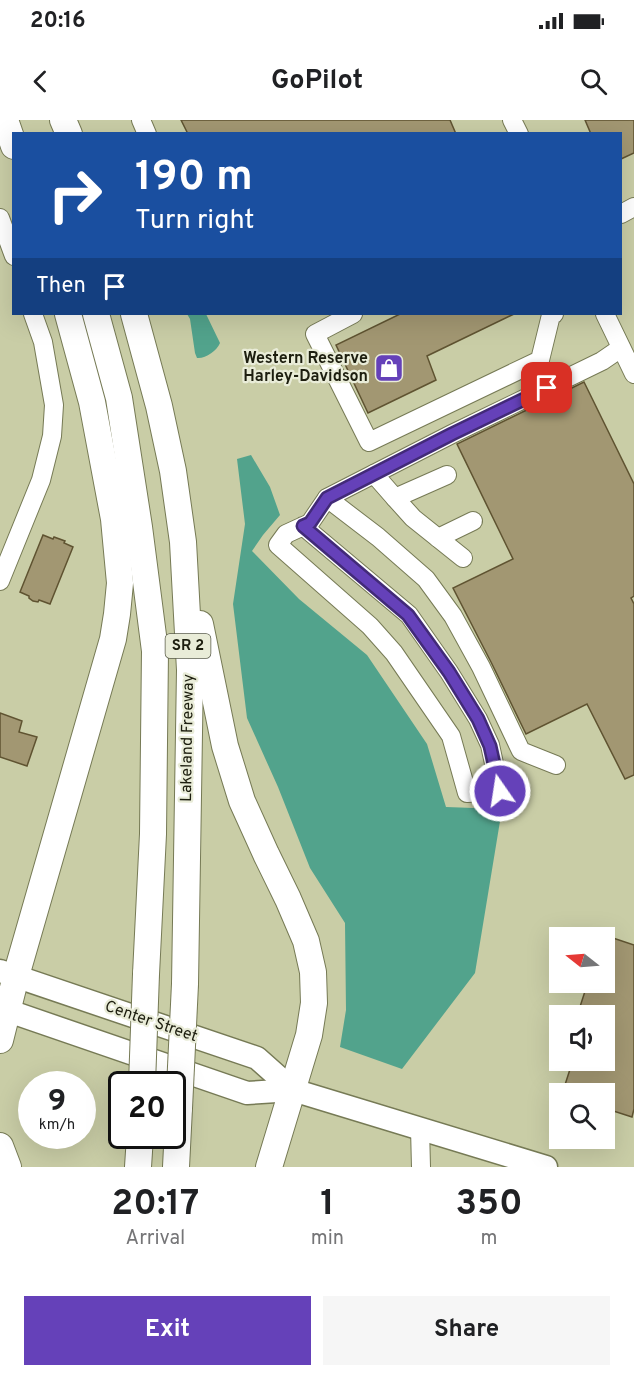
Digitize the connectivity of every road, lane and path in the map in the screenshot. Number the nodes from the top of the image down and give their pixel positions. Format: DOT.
graph roads {
  1 [pos="5,120"];
  2 [pos="12,140"];
  3 [pos="0,218"];
  4 [pos="12,251"];
  5 [pos="33,315"];
  6 [pos="68,315"];
  7 [pos="96,315"];
  8 [pos="134,315"];
  9 [pos="351,315"];
  10 [pos="551,315"];
  11 [pos="605,315"];
  12 [pos="621,348"];
  13 [pos="634,374"];
  14 [pos="374,474"];
  15 [pos="447,475"];
  16 [pos="327,498"];
  17 [pos="395,498"];
  18 [pos="473,521"];
  19 [pos="303,526"];
  20 [pos="438,538"];
  21 [pos="183,542"];
  22 [pos="463,558"];
  23 [pos="0,580"];
  24 [pos="556,765"];
  25 [pos="8,974"];
  26 [pos="4,1010"];
  27 [pos="0,1040"];
  28 [pos="142,1071"];
  29 [pos="293,1090"];
  30 [pos="420,1128"];
  31 [pos="0,1146"];
  32 [pos="139,1149"];
  33 [pos="8,1167"];
  34 [pos="138,1167"];
  35 [pos="176,1167"];
  36 [pos="269,1167"];
  37 [pos="421,1167"];
  38 [pos="546,1167"];
  1 -- 2 [label="highway"];
  3 -- 4 [label="street"];
  5 -- 23 [label="street"];
  6 -- 25 [label="highway"];
  7 -- 28 [label="highway, Lakeland Freeway / SR 2, bridge"];
  8 -- 21 [label="highway, Lakeland Freeway / SR 2"];
  9 -- 10 [label="street"];
  11 -- 12 [label="street"];
  12 -- 13 [label="street"];
  12 -- 14 [label="street"];
  14 -- 16 [label="street"];
  14 -- 17 [label="street"];
  15 -- 17 [label="street"];
  16 -- 19 [label="street"];
  16 -- 24 [label="street"];
  17 -- 20 [label="street"];
  18 -- 20 [label="street"];
  19 -- 19 [label="street"];
  20 -- 22 [label="street"];
  21 -- 29 [label="highway"];
  21 -- 35 [label="highway, Lakeland Freeway / SR 2, bridge"];
  25 -- 26 [label="highway"];
  25 -- 29 [label="main road, Center Street"];
  26 -- 27 [label="highway"];
  26 -- 29 [label="main road, Center Street"];
  29 -- 30 [label="main road, Center Street"];
  29 -- 36 [label="highway"];
  30 -- 37 [label="street"];
  30 -- 38 [label="main road, Center Street"];
  31 -- 33 [label="highway"];
  32 -- 34 [label="highway"];
}
